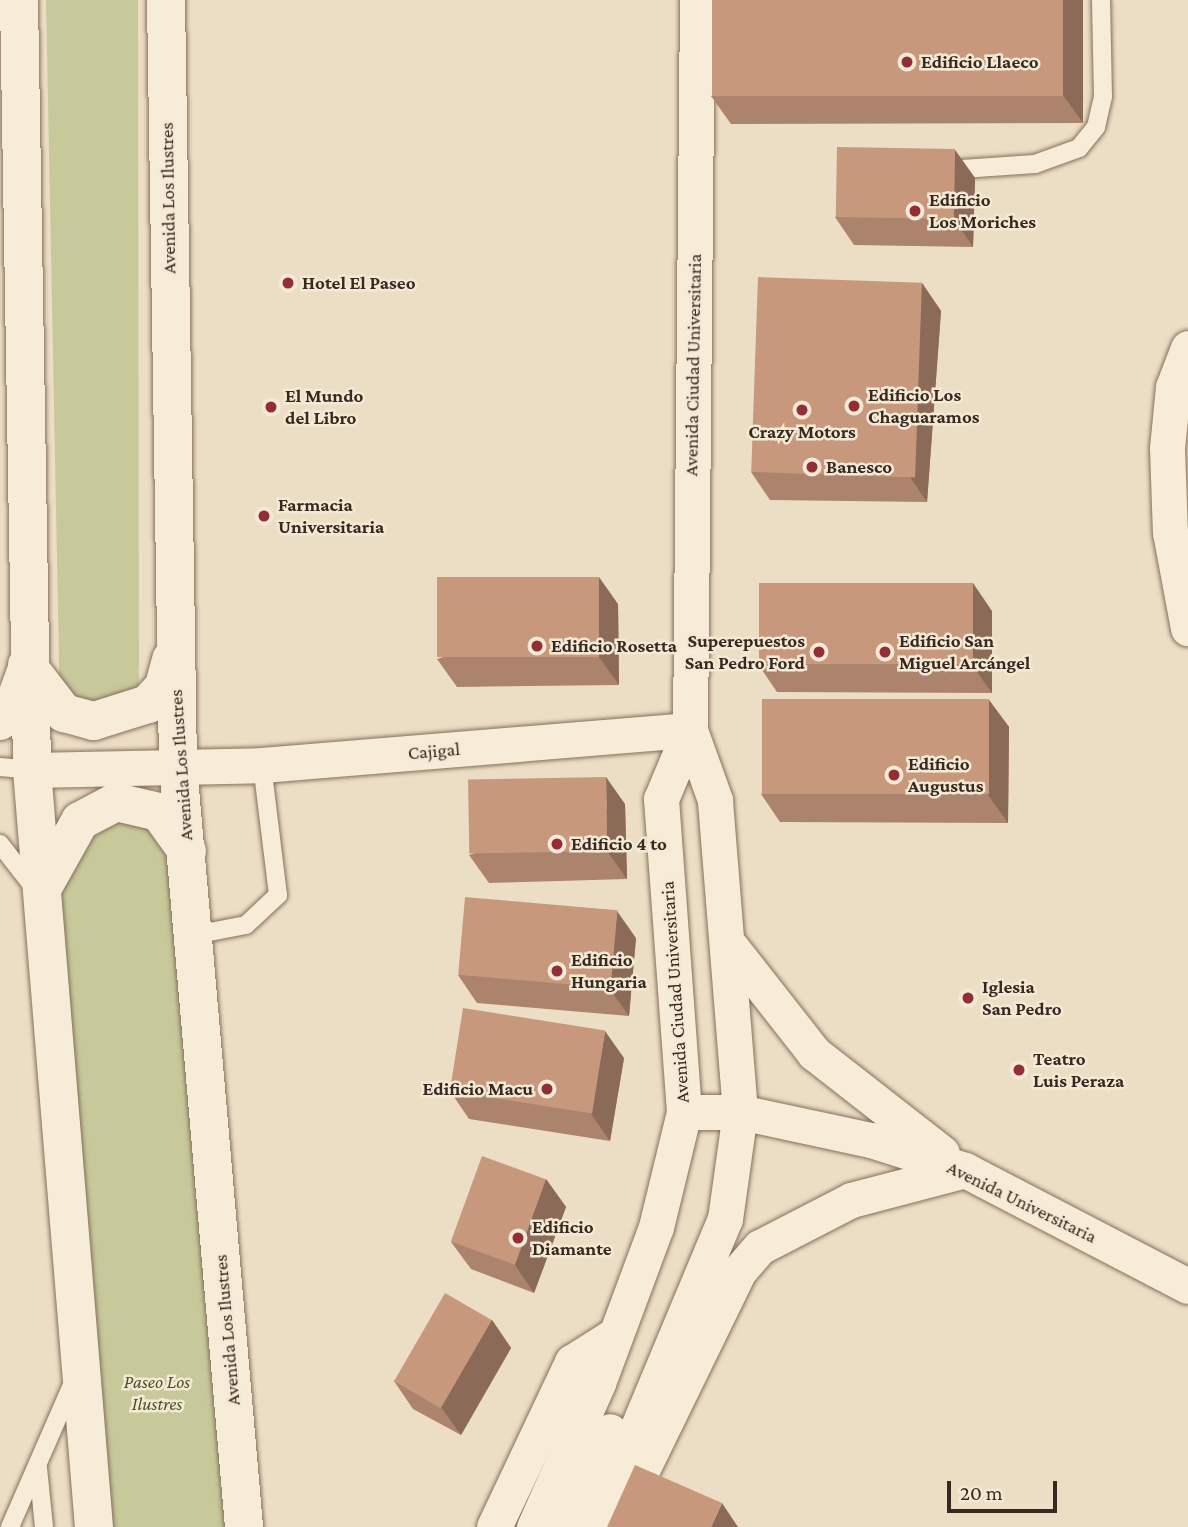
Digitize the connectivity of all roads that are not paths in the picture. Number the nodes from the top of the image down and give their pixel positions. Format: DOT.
graph roads {
  1 [pos="19,0"];
  2 [pos="166,0"];
  3 [pos="697,0"];
  4 [pos="1101,0"];
  5 [pos="927,169"];
  6 [pos="1188,348"];
  7 [pos="1188,628"];
  8 [pos="174,632"];
  9 [pos="27,666"];
  10 [pos="0,721"];
  11 [pos="690,730"];
  12 [pos="262,765"];
  13 [pos="178,766"];
  14 [pos="16,769"];
  15 [pos="0,844"];
  16 [pos="188,853"];
  17 [pos="40,896"];
  18 [pos="194,935"];
  19 [pos="730,946"];
  20 [pos="684,1112"];
  21 [pos="740,1112"];
  22 [pos="965,1170"];
  23 [pos="1188,1286"];
  24 [pos="613,1336"];
  25 [pos="80,1368"];
  26 [pos="38,1464"];
  27 [pos="10,1527"];
  28 [pos="44,1527"];
  29 [pos="94,1527"];
  30 [pos="244,1527"];
  31 [pos="494,1527"];
  32 [pos="534,1527"];
  33 [pos="567,1527"];
  34 [pos="596,1527"];
  35 [pos="614,1527"];
  1 -- 9 [label="main road"];
  2 -- 8 [label="main road, Avenida Los Ilustres"];
  3 -- 11 [label="street, Avenida Ciudad Universitaria"];
  4 -- 5 [label="lane"];
  6 -- 7 [label="street"];
  8 -- 9 [label="main road"];
  8 -- 13 [label="main road, Avenida Los Ilustres"];
  9 -- 10 [label="main road"];
  9 -- 14 [label="main road"];
  11 -- 12 [label="street, Cajigal"];
  11 -- 19 [label="street, Avenida Ciudad Universitaria"];
  11 -- 20 [label="street, Avenida Ciudad Universitaria"];
  12 -- 13 [label="street, Cajigal"];
  12 -- 18 [label="lane"];
  13 -- 14 [label="street, Cajigal"];
  13 -- 16 [label="main road, Avenida Los Ilustres"];
  14 -- 17 [label="main road"];
  15 -- 17 [label="lane"];
  16 -- 17 [label="main road"];
  16 -- 18 [label="main road, Avenida Los Ilustres"];
  17 -- 25 [label="main road"];
  18 -- 30 [label="main road, Avenida Los Ilustres"];
  19 -- 21 [label="street, Avenida Ciudad Universitaria"];
  19 -- 22 [label="street"];
  20 -- 21 [label="street, Avenida Universitaria"];
  20 -- 24 [label="street, Avenida Ciudad Universitaria"];
  21 -- 22 [label="street, Avenida Universitaria"];
  21 -- 33 [label="street, Avenida Ciudad Universitaria"];
  21 -- 34 [label="street, Avenida Ciudad Universitaria"];
  22 -- 23 [label="street, Avenida Universitaria"];
  22 -- 35 [label="street"];
  24 -- 31 [label="street"];
  24 -- 32 [label="street, Avenida Ciudad Universitaria"];
  25 -- 26 [label="lane"];
  25 -- 29 [label="main road"];
  26 -- 27 [label="lane"];
  26 -- 28 [label="lane"];
}
